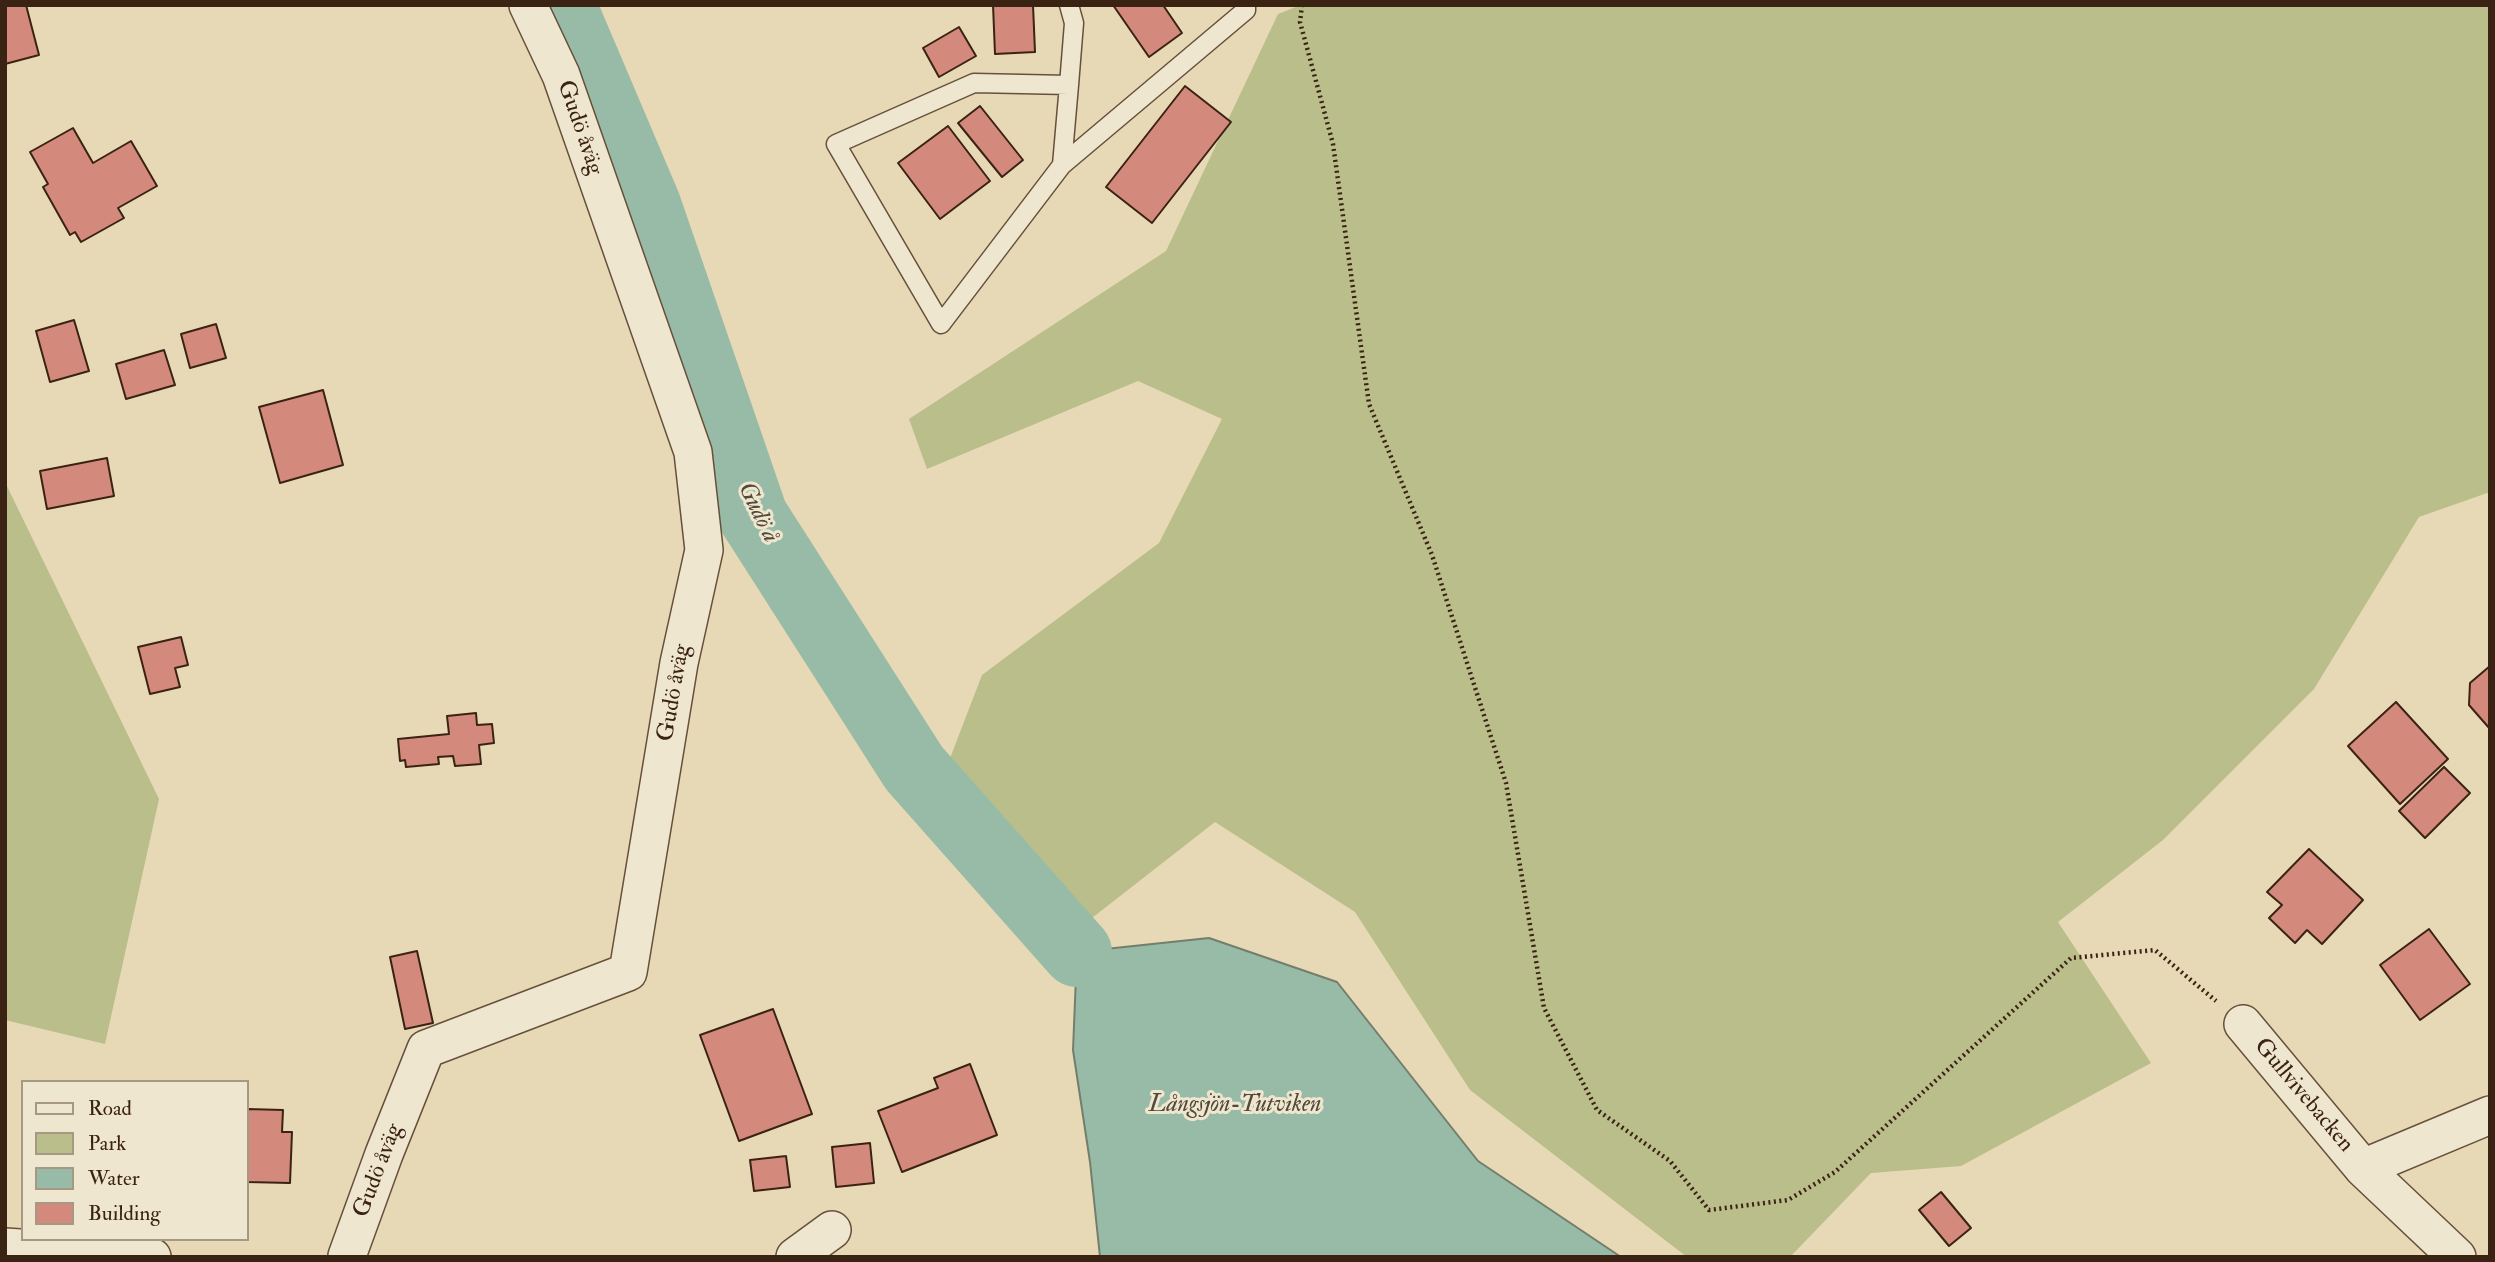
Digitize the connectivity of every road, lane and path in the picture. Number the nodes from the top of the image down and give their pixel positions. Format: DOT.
graph roads {
  1 [pos="528,5"];
  2 [pos="1069,5"];
  3 [pos="1247,5"];
  4 [pos="1303,5"];
  5 [pos="1069,86"];
  6 [pos="1062,164"];
  7 [pos="2243,1024"];
  8 [pos="2490,1115"];
  9 [pos="2363,1168"];
  10 [pos="832,1230"];
  11 [pos="5,1247"];
  12 [pos="345,1256"];
  13 [pos="152,1257"];
  14 [pos="795,1257"];
  15 [pos="2457,1257"];
  1 -- 12 [label="street, Gudö åväg"];
  2 -- 5 [label="lane"];
  3 -- 6 [label="lane"];
  4 -- 7 [label="path"];
  5 -- 6 [label="lane"];
  5 -- 6 [label="lane"];
  7 -- 9 [label="street, Gullvivebacken"];
  8 -- 9 [label="street, Gullvivebacken"];
  9 -- 15 [label="street, Gullvivebacken"];
  10 -- 14 [label="street"];
  11 -- 13 [label="street"];
}
